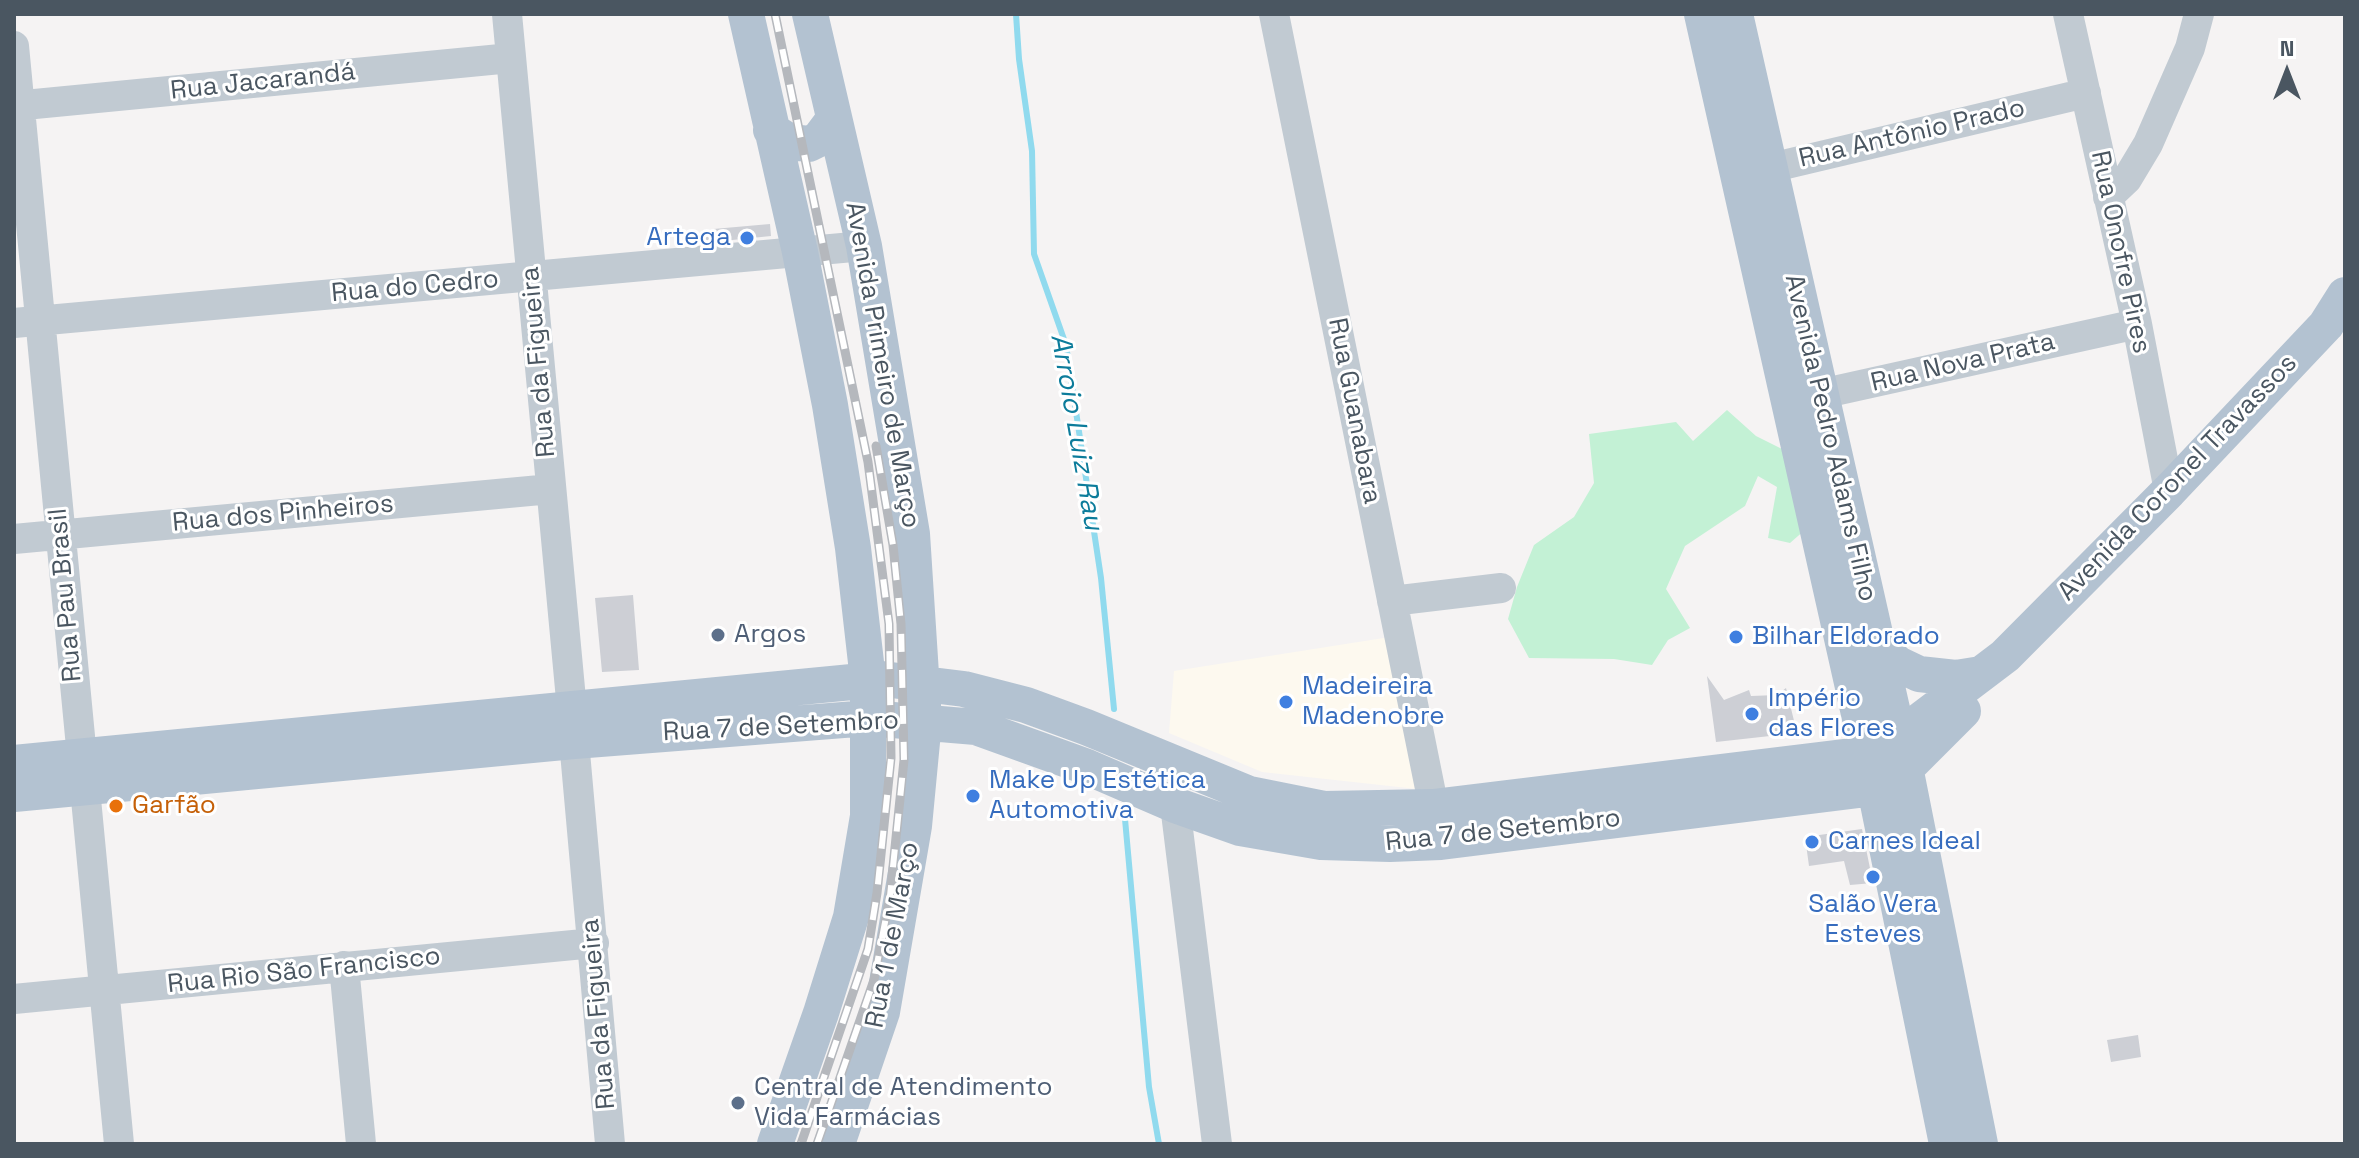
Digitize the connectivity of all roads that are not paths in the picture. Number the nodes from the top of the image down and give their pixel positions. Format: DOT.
graph roads {
  1 [pos="507,14"];
  2 [pos="746,14"];
  3 [pos="810,14"];
  4 [pos="1274,14"];
  5 [pos="1702,14"];
  6 [pos="1735,14"];
  7 [pos="2068,14"];
  8 [pos="2199,14"];
  9 [pos="14,46"];
  10 [pos="511,58"];
  11 [pos="2086,93"];
  12 [pos="17,106"];
  13 [pos="834,119"];
  14 [pos="771,130"];
  15 [pos="1753,172"];
  16 [pos="2108,197"];
  17 [pos="864,246"];
  18 [pos="800,252"];
  19 [pos="531,276"];
  20 [pos="2345,295"];
  21 [pos="27,322"];
  22 [pos="2137,324"];
  23 [pos="1804,398"];
  24 [pos="551,489"];
  25 [pos="2169,491"];
  26 [pos="61,535"];
  27 [pos="14,539"];
  28 [pos="1501,588"];
  29 [pos="1392,601"];
  30 [pos="1877,646"];
  31 [pos="1993,665"];
  32 [pos="868,680"];
  33 [pos="922,682"];
  34 [pos="869,718"];
  35 [pos="924,721"];
  36 [pos="573,726"];
  37 [pos="1887,762"];
  38 [pos="14,763"];
  39 [pos="82,772"];
  40 [pos="14,794"];
  41 [pos="1175,805"];
  42 [pos="1437,824"];
  43 [pos="594,943"];
  44 [pos="344,966"];
  45 [pos="105,991"];
  46 [pos="14,999"];
  47 [pos="119,1144"];
  48 [pos="361,1144"];
  49 [pos="610,1144"];
  50 [pos="775,1144"];
  51 [pos="837,1144"];
  52 [pos="1217,1144"];
  53 [pos="1947,1144"];
  54 [pos="1980,1144"];
  1 -- 10 [label="street, Rua da Figueira"];
  2 -- 14 [label="main road"];
  3 -- 13 [label="main road, Avenida Primeiro de Março"];
  4 -- 29 [label="street, Rua Guanabara"];
  5 -- 15 [label="main road, Avenida Pedro Adams Filho"];
  6 -- 15 [label="main road, Avenida Pedro Adams Filho"];
  7 -- 11 [label="street, Rua Onofre Pires"];
  8 -- 16 [label="street"];
  9 -- 12 [label="street, Rua Pau Brasil"];
  10 -- 12 [label="street, Rua Jacarandá"];
  10 -- 19 [label="street, Rua da Figueira"];
  11 -- 15 [label="street, Rua Antônio Prado"];
  11 -- 16 [label="street, Rua Onofre Pires"];
  12 -- 21 [label="street, Rua Pau Brasil"];
  13 -- 14 [label="main road"];
  13 -- 17 [label="main road, Avenida Primeiro de Março"];
  14 -- 18 [label="main road"];
  15 -- 23 [label="main road, Avenida Pedro Adams Filho"];
  16 -- 22 [label="street, Rua Onofre Pires"];
  17 -- 18 [label="street, Rua do Cedro"];
  17 -- 33 [label="main road, Avenida Primeiro de Março"];
  18 -- 19 [label="street, Rua do Cedro"];
  18 -- 32 [label="main road"];
  19 -- 21 [label="street, Rua do Cedro"];
  19 -- 24 [label="street, Rua da Figueira"];
  20 -- 25 [label="main road, Avenida Coronel Travassos"];
  21 -- 26 [label="street, Rua Pau Brasil"];
  22 -- 23 [label="street, Rua Nova Prata"];
  22 -- 25 [label="street, Rua Onofre Pires"];
  23 -- 30 [label="main road, Avenida Pedro Adams Filho"];
  23 -- 37 [label="main road, Avenida Pedro Adams Filho"];
  24 -- 26 [label="street, Rua dos Pinheiros"];
  24 -- 36 [label="street, Rua da Figueira"];
  25 -- 31 [label="main road, Avenida Coronel Travassos"];
  26 -- 27 [label="street, Rua dos Pinheiros"];
  26 -- 39 [label="street, Rua Pau Brasil"];
  28 -- 29 [label="street"];
  29 -- 42 [label="street, Rua Guanabara"];
  30 -- 31 [label="main road"];
  30 -- 37 [label="main road, Avenida Pedro Adams Filho"];
  31 -- 37 [label="main road, Avenida Coronel Travassos"];
  32 -- 33 [label="main road, Rua 7 de Setembro"];
  32 -- 34 [label="main road"];
  32 -- 36 [label="main road, Rua 7 de Setembro"];
  33 -- 35 [label="main road, Avenida Primeiro de Março"];
  33 -- 42 [label="main road, Rua 7 de Setembro"];
  34 -- 35 [label="main road, Rua 7 de Setembro"];
  34 -- 36 [label="main road, Rua 7 de Setembro"];
  34 -- 50 [label="main road"];
  35 -- 41 [label="main road, Rua 7 de Setembro"];
  35 -- 51 [label="main road, Rua 1 de Março"];
  36 -- 39 [label="main road, Rua 7 de Setembro"];
  36 -- 43 [label="street, Rua da Figueira"];
  37 -- 42 [label="main road, Rua 7 de Setembro"];
  37 -- 53 [label="main road, Avenida Pedro Adams Filho"];
  37 -- 54 [label="main road, Avenida Pedro Adams Filho"];
  38 -- 39 [label="main road, Rua 7 de Setembro"];
  39 -- 40 [label="main road, Rua 7 de Setembro"];
  39 -- 45 [label="street, Rua Pau Brasil"];
  41 -- 42 [label="main road, Rua 7 de Setembro"];
  41 -- 52 [label="street"];
  43 -- 44 [label="street, Rua Rio São Francisco"];
  43 -- 49 [label="street, Rua da Figueira"];
  44 -- 45 [label="street, Rua Rio São Francisco"];
  44 -- 48 [label="street"];
  45 -- 46 [label="street, Rua Rio São Francisco"];
  45 -- 47 [label="street, Rua Pau Brasil"];
}
